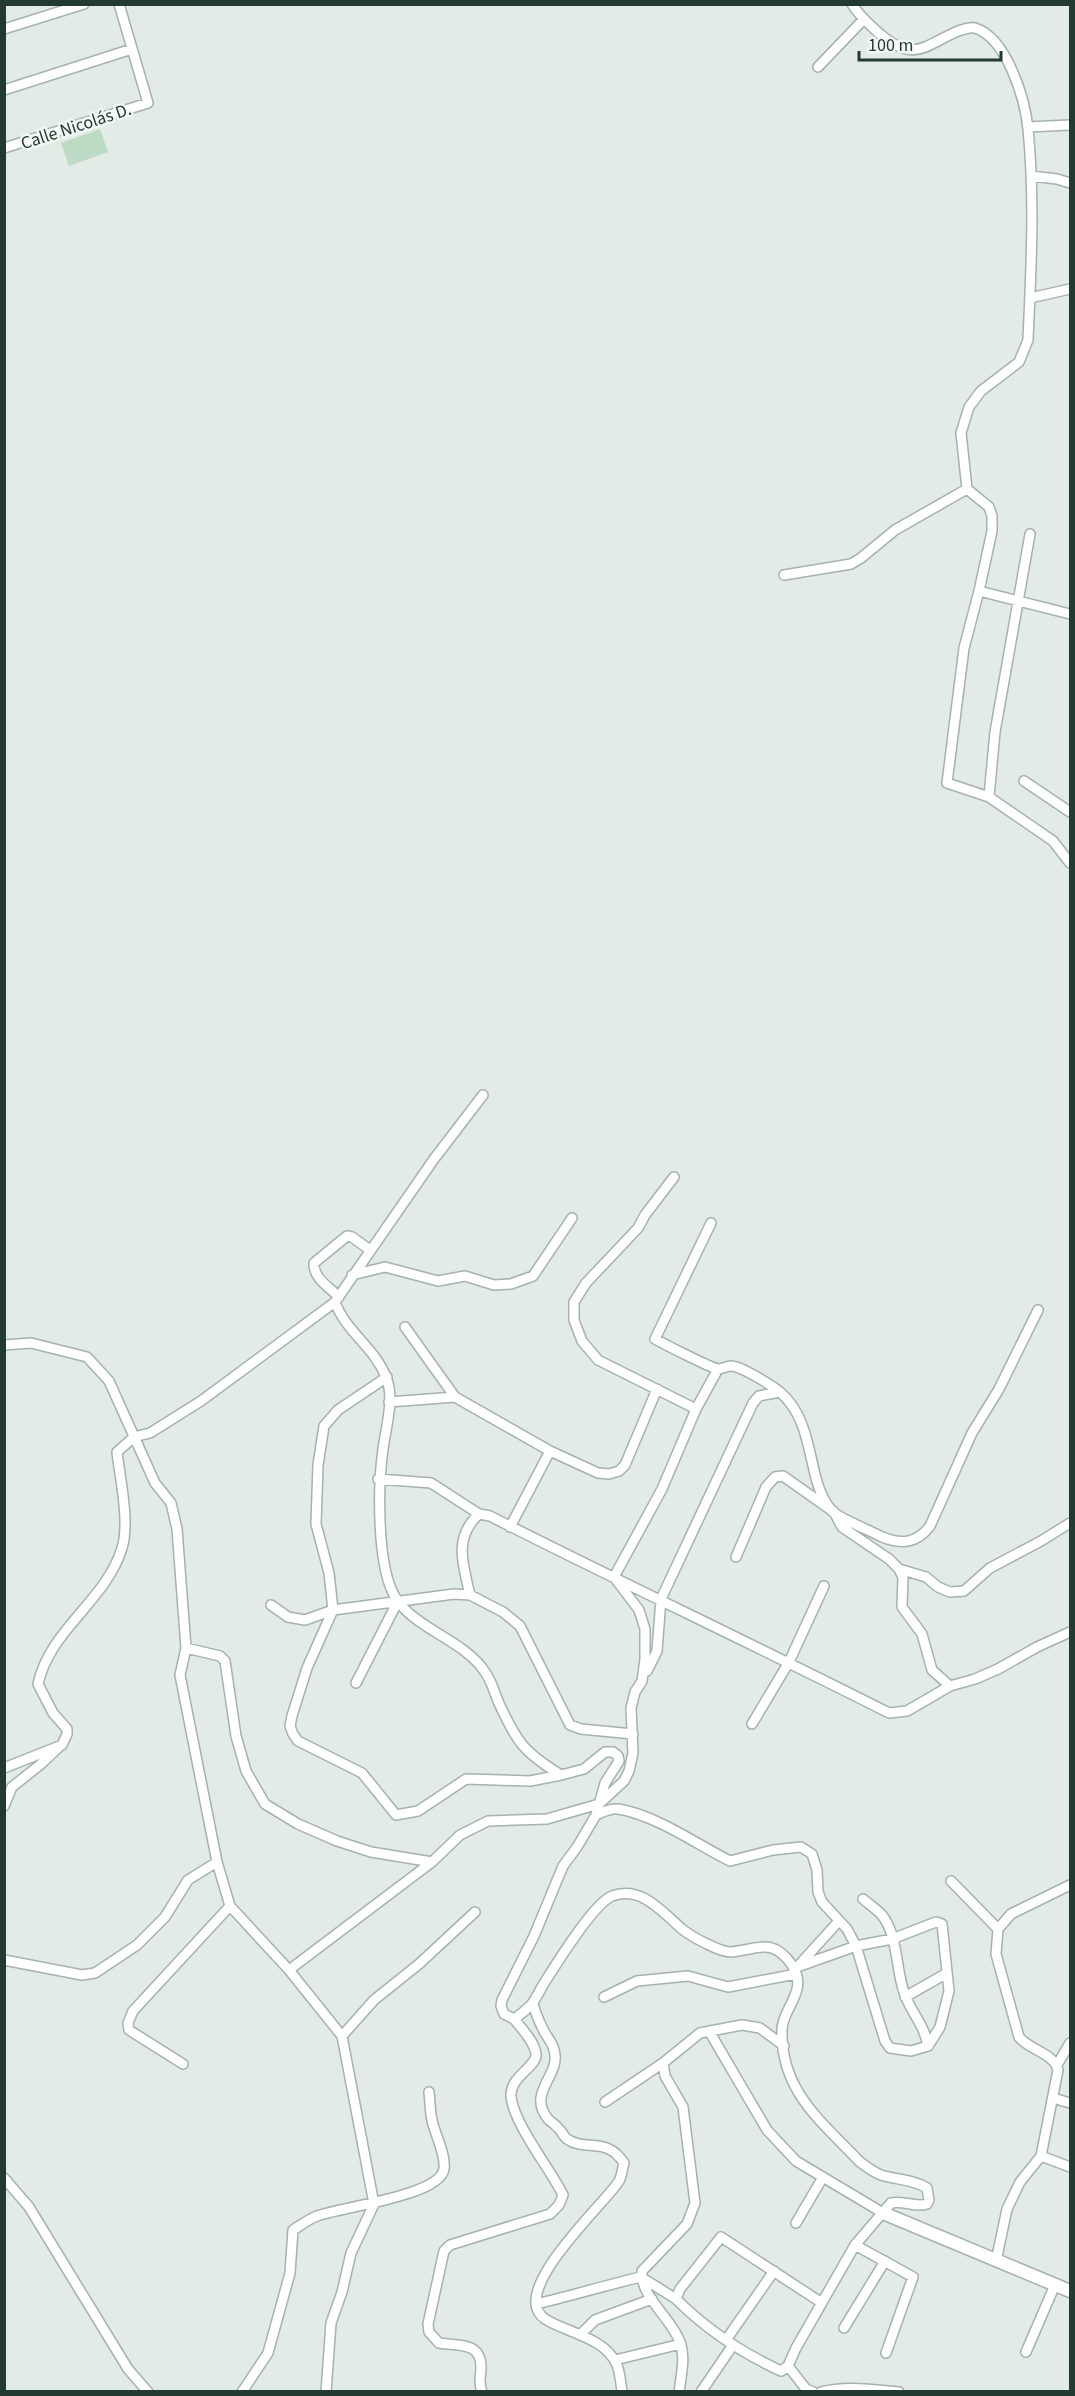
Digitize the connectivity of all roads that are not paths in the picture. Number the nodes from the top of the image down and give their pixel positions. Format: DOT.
graph roads {
  1 [pos="84,4"];
  2 [pos="119,4"];
  3 [pos="852,4"];
  4 [pos="864,20"];
  5 [pos="4,29"];
  6 [pos="132,49"];
  7 [pos="818,67"];
  8 [pos="4,90"];
  9 [pos="1071,124"];
  10 [pos="1028,127"];
  11 [pos="4,148"];
  12 [pos="1030,176"];
  13 [pos="1071,183"];
  14 [pos="1071,290"];
  15 [pos="1030,298"];
  16 [pos="967,489"];
  17 [pos="1030,534"];
  18 [pos="784,574"];
  19 [pos="979,591"];
  20 [pos="1018,600"];
  21 [pos="1071,614"];
  22 [pos="1024,781"];
  23 [pos="989,797"];
  24 [pos="1071,812"];
  25 [pos="1071,863"];
  26 [pos="483,1095"];
  27 [pos="674,1177"];
  28 [pos="572,1218"];
  29 [pos="711,1223"];
  30 [pos="370,1250"];
  31 [pos="352,1275"];
  32 [pos="337,1299"];
  33 [pos="1038,1310"];
  34 [pos="405,1327"];
  35 [pos="4,1345"];
  36 [pos="718,1369"];
  37 [pos="387,1377"];
  38 [pos="657,1389"];
  39 [pos="780,1392"];
  40 [pos="455,1397"];
  41 [pos="389,1402"];
  42 [pos="696,1409"];
  43 [pos="134,1437"];
  44 [pos="550,1451"];
  45 [pos="378,1479"];
  46 [pos="834,1512"];
  47 [pos="479,1514"];
  48 [pos="1071,1523"];
  49 [pos="510,1527"];
  50 [pos="736,1557"];
  51 [pos="899,1569"];
  52 [pos="614,1578"];
  53 [pos="824,1586"];
  54 [pos="470,1594"];
  55 [pos="661,1599"];
  56 [pos="398,1601"];
  57 [pos="271,1605"];
  58 [pos="333,1610"];
  59 [pos="1071,1632"];
  60 [pos="186,1648"];
  61 [pos="789,1662"];
  62 [pos="642,1681"];
  63 [pos="356,1683"];
  64 [pos="950,1686"];
  65 [pos="752,1724"];
  66 [pos="633,1734"];
  67 [pos="62,1745"];
  68 [pos="4,1768"];
  69 [pos="561,1775"];
  70 [pos="599,1804"];
  71 [pos="4,1806"];
  72 [pos="596,1815"];
  73 [pos="217,1862"];
  74 [pos="432,1862"];
  75 [pos="951,1881"];
  76 [pos="1071,1885"];
  77 [pos="863,1899"];
  78 [pos="230,1906"];
  79 [pos="475,1912"];
  80 [pos="838,1922"];
  81 [pos="998,1929"];
  82 [pos="892,1939"];
  83 [pos="856,1946"];
  84 [pos="4,1960"];
  85 [pos="289,1970"];
  86 [pos="796,1971"];
  87 [pos="947,1973"];
  88 [pos="604,1997"];
  89 [pos="905,1997"];
  90 [pos="533,2004"];
  91 [pos="514,2019"];
  92 [pos="710,2031"];
  93 [pos="342,2036"];
  94 [pos="1071,2043"];
  95 [pos="784,2046"];
  96 [pos="928,2046"];
  97 [pos="663,2063"];
  98 [pos="183,2064"];
  99 [pos="1057,2065"];
  100 [pos="429,2092"];
  101 [pos="1053,2098"];
  102 [pos="605,2102"];
  103 [pos="1071,2103"];
  104 [pos="1041,2156"];
  105 [pos="1071,2167"];
  106 [pos="824,2177"];
  107 [pos="4,2178"];
  108 [pos="374,2204"];
  109 [pos="883,2213"];
  110 [pos="796,2223"];
  111 [pos="855,2245"];
  112 [pos="885,2261"];
  113 [pos="996,2261"];
  114 [pos="774,2271"];
  115 [pos="642,2277"];
  116 [pos="1055,2285"];
  117 [pos="1071,2291"];
  118 [pos="652,2299"];
  119 [pos="676,2299"];
  120 [pos="822,2303"];
  121 [pos="536,2304"];
  122 [pos="844,2328"];
  123 [pos="581,2334"];
  124 [pos="729,2342"];
  125 [pos="681,2344"];
  126 [pos="1026,2352"];
  127 [pos="886,2354"];
  128 [pos="615,2360"];
  129 [pos="788,2366"];
  130 [pos="148,2391"];
  131 [pos="242,2391"];
  132 [pos="326,2391"];
  133 [pos="482,2391"];
  134 [pos="622,2391"];
  135 [pos="679,2391"];
  136 [pos="701,2391"];
  137 [pos="813,2391"];
  138 [pos="821,2391"];
  139 [pos="899,2391"];
  1 -- 5 [label="street"];
  2 -- 6 [label="street"];
  3 -- 4 [label="street"];
  4 -- 7 [label="street"];
  4 -- 10 [label="street"];
  6 -- 8 [label="street"];
  6 -- 11 [label="street, Calle Nicolás D."];
  9 -- 10 [label="street"];
  10 -- 12 [label="street"];
  12 -- 13 [label="street"];
  12 -- 15 [label="street"];
  14 -- 15 [label="street"];
  15 -- 16 [label="street"];
  16 -- 18 [label="street"];
  16 -- 19 [label="street"];
  17 -- 20 [label="street"];
  19 -- 20 [label="street"];
  19 -- 23 [label="street"];
  20 -- 21 [label="street"];
  20 -- 23 [label="street"];
  22 -- 24 [label="street"];
  23 -- 25 [label="street"];
  26 -- 30 [label="street"];
  27 -- 38 [label="street"];
  28 -- 31 [label="street"];
  29 -- 36 [label="street"];
  30 -- 31 [label="street"];
  30 -- 32 [label="street"];
  31 -- 32 [label="street"];
  32 -- 37 [label="street"];
  32 -- 43 [label="street"];
  33 -- 46 [label="street"];
  34 -- 40 [label="street"];
  35 -- 43 [label="street"];
  36 -- 39 [label="street"];
  36 -- 42 [label="street"];
  37 -- 41 [label="street"];
  37 -- 58 [label="street"];
  38 -- 42 [label="street"];
  38 -- 44 [label="street"];
  39 -- 46 [label="street"];
  39 -- 55 [label="street"];
  40 -- 41 [label="street"];
  40 -- 44 [label="street"];
  41 -- 45 [label="street"];
  42 -- 52 [label="street"];
  43 -- 60 [label="street"];
  43 -- 67 [label="street"];
  44 -- 49 [label="street"];
  45 -- 47 [label="street"];
  45 -- 56 [label="street"];
  46 -- 50 [label="street"];
  46 -- 51 [label="street"];
  47 -- 49 [label="street"];
  47 -- 54 [label="street"];
  48 -- 51 [label="street"];
  49 -- 52 [label="street"];
  51 -- 64 [label="street"];
  52 -- 55 [label="street"];
  52 -- 62 [label="street"];
  53 -- 61 [label="street"];
  54 -- 56 [label="street"];
  54 -- 66 [label="street"];
  55 -- 61 [label="street"];
  55 -- 62 [label="street"];
  56 -- 58 [label="street"];
  56 -- 63 [label="street"];
  56 -- 69 [label="street"];
  57 -- 58 [label="street"];
  58 -- 69 [label="street"];
  59 -- 64 [label="street"];
  60 -- 73 [label="street"];
  60 -- 74 [label="street"];
  61 -- 64 [label="street"];
  61 -- 65 [label="street"];
  62 -- 66 [label="street"];
  66 -- 70 [label="street"];
  67 -- 68 [label="street"];
  67 -- 71 [label="street"];
  69 -- 70 [label="street"];
  70 -- 72 [label="street"];
  70 -- 74 [label="street"];
  72 -- 80 [label="street"];
  72 -- 91 [label="street"];
  73 -- 78 [label="street"];
  73 -- 84 [label="street"];
  74 -- 85 [label="street"];
  75 -- 81 [label="street"];
  76 -- 81 [label="street"];
  77 -- 82 [label="street"];
  78 -- 85 [label="street"];
  78 -- 98 [label="street"];
  79 -- 93 [label="street"];
  80 -- 83 [label="street"];
  80 -- 86 [label="street"];
  81 -- 99 [label="street"];
  82 -- 83 [label="street"];
  82 -- 87 [label="street"];
  82 -- 89 [label="street"];
  83 -- 86 [label="street"];
  83 -- 96 [label="street"];
  85 -- 93 [label="street"];
  86 -- 88 [label="street"];
  86 -- 90 [label="street"];
  86 -- 95 [label="street"];
  87 -- 89 [label="street"];
  87 -- 96 [label="street"];
  89 -- 96 [label="street"];
  90 -- 91 [label="street"];
  90 -- 121 [label="street"];
  91 -- 133 [label="street"];
  92 -- 95 [label="street"];
  92 -- 97 [label="street"];
  92 -- 106 [label="street"];
  93 -- 108 [label="street"];
  94 -- 99 [label="street"];
  95 -- 109 [label="street"];
  97 -- 102 [label="street"];
  97 -- 115 [label="street"];
  99 -- 101 [label="street"];
  100 -- 108 [label="street"];
  101 -- 103 [label="street"];
  101 -- 104 [label="street"];
  104 -- 105 [label="street"];
  104 -- 113 [label="street"];
  106 -- 109 [label="street"];
  106 -- 110 [label="street"];
  107 -- 130 [label="street"];
  108 -- 131 [label="street"];
  108 -- 132 [label="street"];
  109 -- 111 [label="street"];
  109 -- 113 [label="street"];
  111 -- 112 [label="street"];
  111 -- 120 [label="street"];
  112 -- 122 [label="street"];
  112 -- 127 [label="street"];
  113 -- 116 [label="street"];
  114 -- 119 [label="street"];
  114 -- 120 [label="street"];
  114 -- 124 [label="street"];
  115 -- 118 [label="street"];
  115 -- 119 [label="street"];
  115 -- 121 [label="street"];
  116 -- 117 [label="street"];
  116 -- 126 [label="street"];
  118 -- 123 [label="street"];
  118 -- 125 [label="street"];
  119 -- 124 [label="street"];
  120 -- 129 [label="street"];
  121 -- 123 [label="street"];
  123 -- 128 [label="street"];
  124 -- 129 [label="street"];
  124 -- 136 [label="street"];
  125 -- 128 [label="street"];
  125 -- 135 [label="street"];
  128 -- 134 [label="street"];
  129 -- 137 [label="street"];
  138 -- 139 [label="street"];
}
